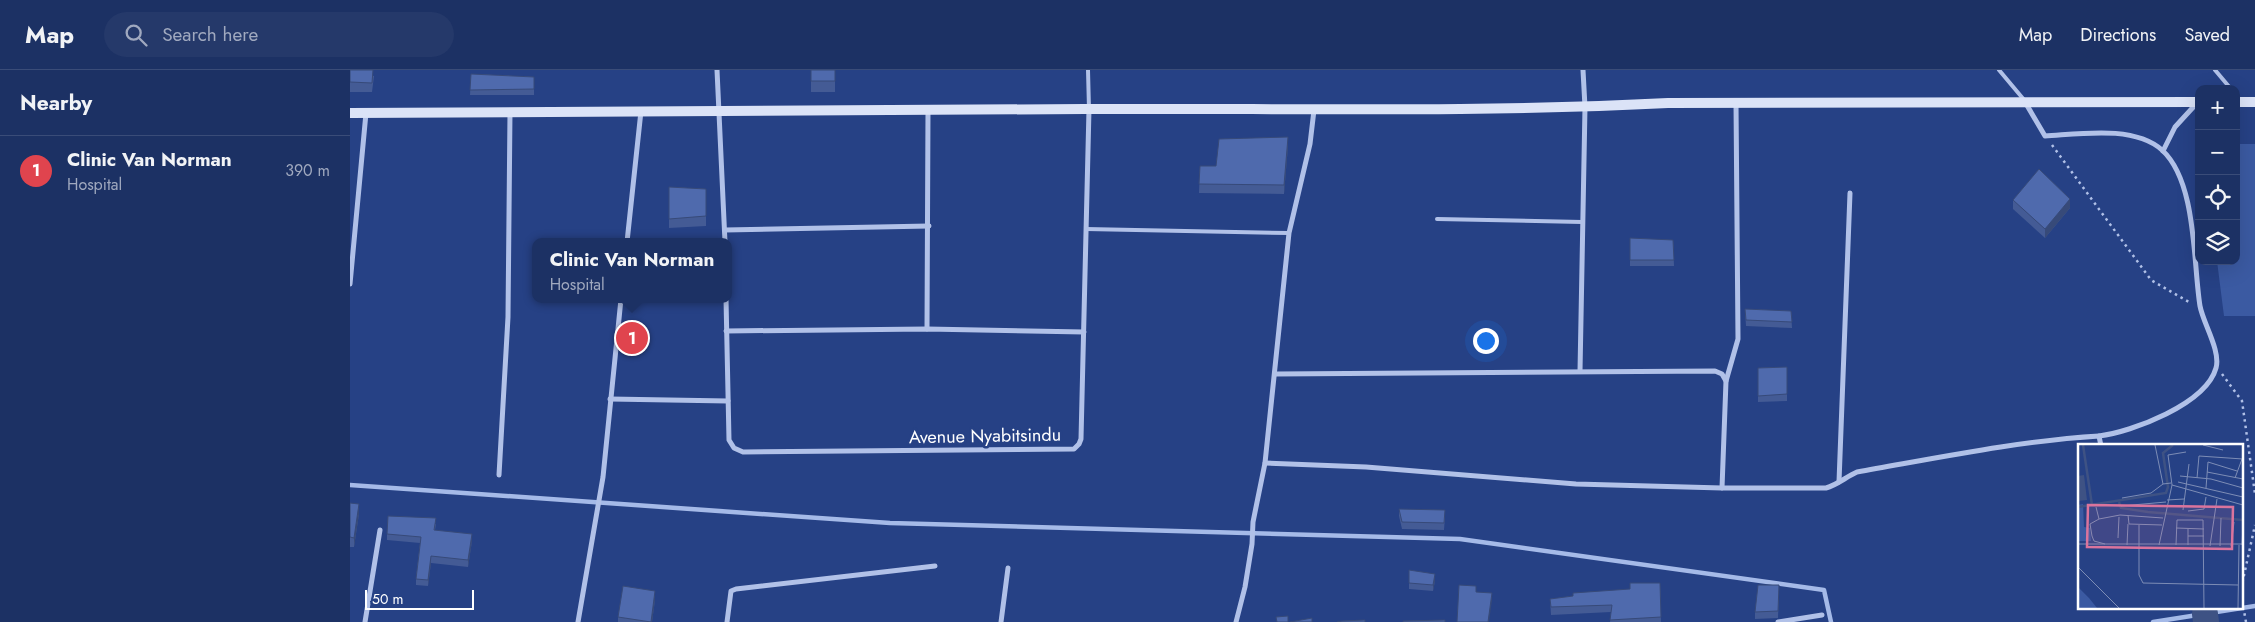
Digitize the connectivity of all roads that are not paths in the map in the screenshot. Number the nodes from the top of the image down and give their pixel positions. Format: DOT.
graph roads {
  1 [pos="717,70"];
  2 [pos="1088,70"];
  3 [pos="1583,70"];
  4 [pos="1999,70"];
  5 [pos="2215,70"];
  6 [pos="2228,85"];
  7 [pos="2240,99"];
  8 [pos="2025,101"];
  9 [pos="1736,102"];
  10 [pos="2195,102"];
  11 [pos="2255,102"];
  12 [pos="2195,105"];
  13 [pos="1585,107"];
  14 [pos="1089,108"];
  15 [pos="928,109"];
  16 [pos="641,110"];
  17 [pos="718,110"];
  18 [pos="1314,110"];
  19 [pos="366,112"];
  20 [pos="510,112"];
  21 [pos="350,113"];
  22 [pos="2163,150"];
  23 [pos="1850,192"];
  24 [pos="1437,219"];
  25 [pos="1582,222"];
  26 [pos="929,226"];
  27 [pos="1086,229"];
  28 [pos="725,230"];
  29 [pos="1289,233"];
  30 [pos="627,238"];
  31 [pos="725,238"];
  32 [pos="350,284"];
  33 [pos="621,303"];
  34 [pos="726,303"];
  35 [pos="927,329"];
  36 [pos="726,331"];
  37 [pos="1084,332"];
  38 [pos="1580,371"];
  39 [pos="1276,374"];
  40 [pos="1726,381"];
  41 [pos="610,399"];
  42 [pos="728,401"];
  43 [pos="2099,436"];
  44 [pos="2101,444"];
  45 [pos="1265,463"];
  46 [pos="499,475"];
  47 [pos="1839,482"];
  48 [pos="1722,488"];
  49 [pos="380,530"];
  50 [pos="935,566"];
  51 [pos="1008,568"];
  52 [pos="1822,615"];
  53 [pos="365,622"];
  54 [pos="578,622"];
  55 [pos="727,622"];
  56 [pos="1001,622"];
  57 [pos="1236,622"];
  58 [pos="1778,622"];
  1 -- 17 [label="street"];
  2 -- 14 [label="lane"];
  3 -- 13 [label="street"];
  4 -- 8 [label="lane"];
  5 -- 6 [label="lane"];
  7 -- 11 [label="street"];
  8 -- 9 [label="street"];
  8 -- 10 [label="street"];
  8 -- 22 [label="street"];
  9 -- 13 [label="street"];
  9 -- 40 [label="street"];
  12 -- 22 [label="street"];
  13 -- 18 [label="street"];
  13 -- 25 [label="street"];
  14 -- 15 [label="street"];
  14 -- 18 [label="street"];
  14 -- 27 [label="street, Avenue Nyabitsindu"];
  15 -- 17 [label="street"];
  15 -- 26 [label="street"];
  16 -- 17 [label="street"];
  16 -- 20 [label="street"];
  16 -- 30 [label="street"];
  17 -- 28 [label="street"];
  18 -- 29 [label="street"];
  19 -- 20 [label="street"];
  19 -- 21 [label="street"];
  19 -- 32 [label="street"];
  20 -- 46 [label="street"];
  22 -- 43 [label="street"];
  23 -- 47 [label="street"];
  24 -- 25 [label="lane"];
  25 -- 38 [label="street"];
  26 -- 28 [label="street"];
  26 -- 35 [label="street"];
  27 -- 29 [label="lane"];
  27 -- 37 [label="street, Avenue Nyabitsindu"];
  28 -- 31 [label="street"];
  29 -- 39 [label="street"];
  33 -- 41 [label="street"];
  34 -- 36 [label="street, Avenue Nyabitsindu"];
  35 -- 36 [label="street"];
  35 -- 37 [label="street"];
  36 -- 42 [label="street, Avenue Nyabitsindu"];
  37 -- 42 [label="street, Avenue Nyabitsindu"];
  38 -- 39 [label="street"];
  38 -- 40 [label="street"];
  39 -- 45 [label="street"];
  40 -- 48 [label="street"];
  41 -- 42 [label="street"];
  41 -- 54 [label="street"];
  43 -- 44 [label="street"];
  43 -- 47 [label="street"];
  45 -- 48 [label="street"];
  45 -- 57 [label="street"];
  47 -- 48 [label="street"];
  49 -- 53 [label="street"];
  50 -- 55 [label="street"];
  51 -- 56 [label="street"];
  52 -- 58 [label="street"];
}
